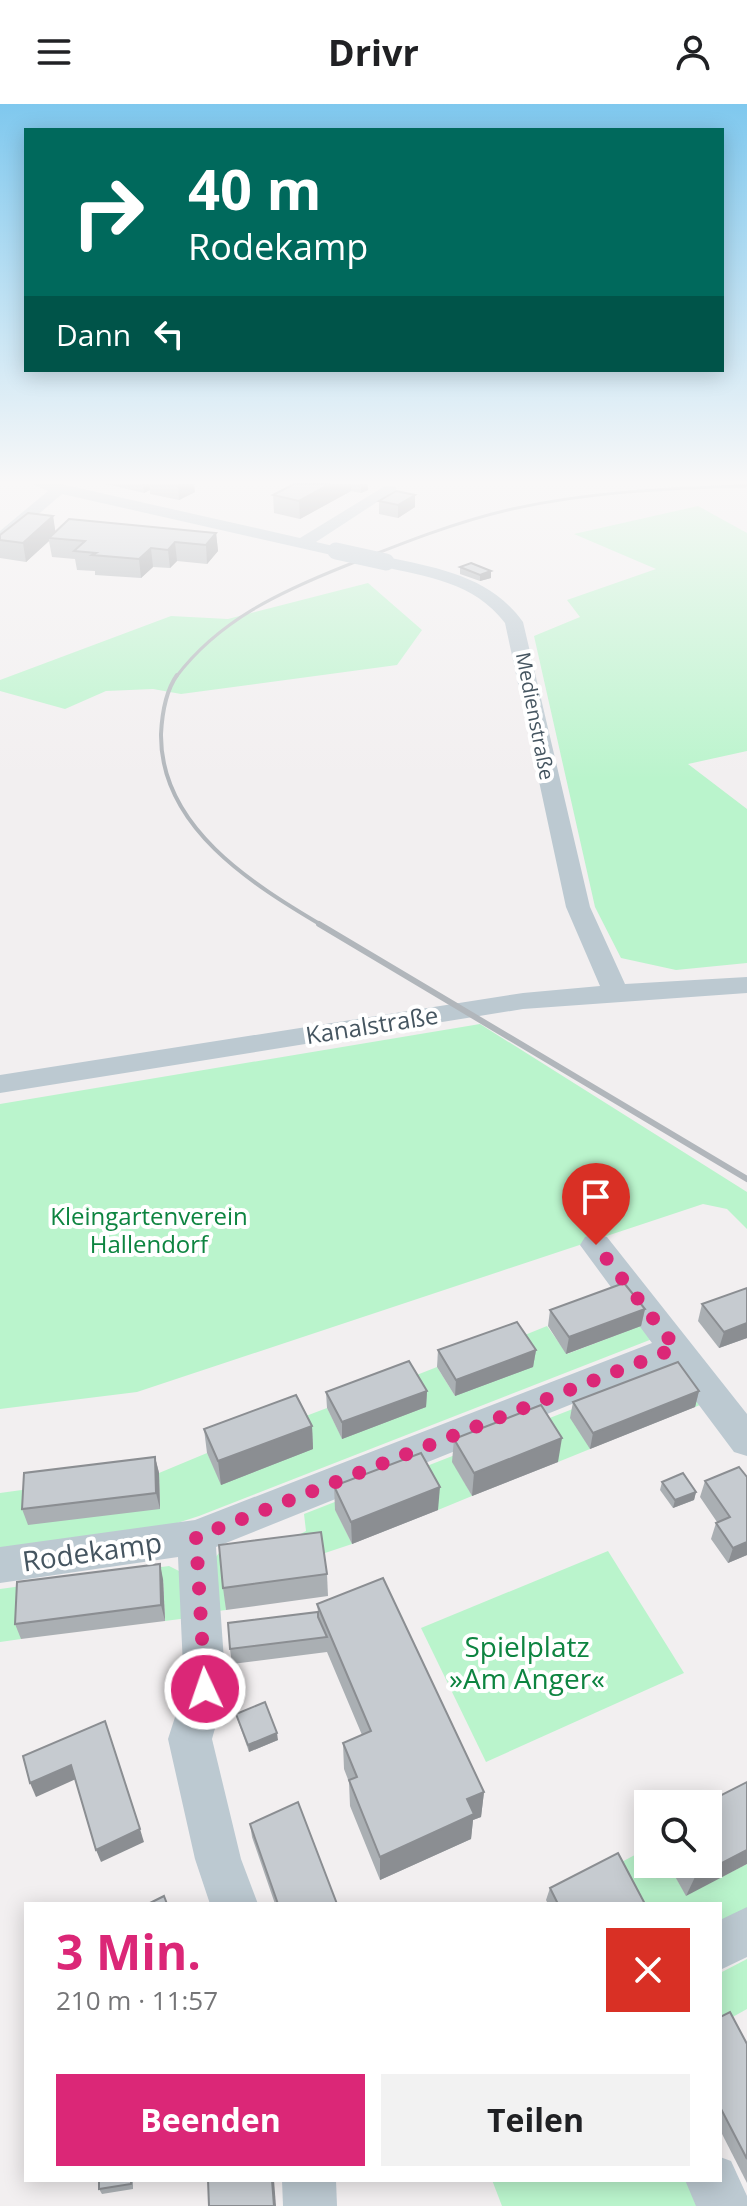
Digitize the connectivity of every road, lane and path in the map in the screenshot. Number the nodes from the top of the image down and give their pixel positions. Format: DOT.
graph roads {
  1 [pos="460,582"];
  2 [pos="747,985"];
  3 [pos="616,992"];
  4 [pos="0,1084"];
  5 [pos="596,1245"];
  6 [pos="676,1348"];
  7 [pos="747,1441"];
  8 [pos="196,1537"];
  9 [pos="0,1565"];
  10 [pos="233,1902"];
  11 [pos="747,1931"];
  12 [pos="722,1945"];
  13 [pos="309,2182"];
  14 [pos="713,2182"];
  15 [pos="310,2206"];
  16 [pos="724,2206"];
  1 -- 3 [label="street, Medienstraße, bridge"];
  2 -- 3 [label="street, Kanalstraße"];
  3 -- 4 [label="street, Kanalstraße"];
  5 -- 6 [label="street"];
  6 -- 7 [label="street"];
  6 -- 8 [label="street, Rodekamp"];
  8 -- 9 [label="street, Rodekamp"];
  8 -- 10 [label="street"];
  11 -- 12 [label="street"];
  13 -- 15 [label="street"];
  14 -- 16 [label="street"];
}
